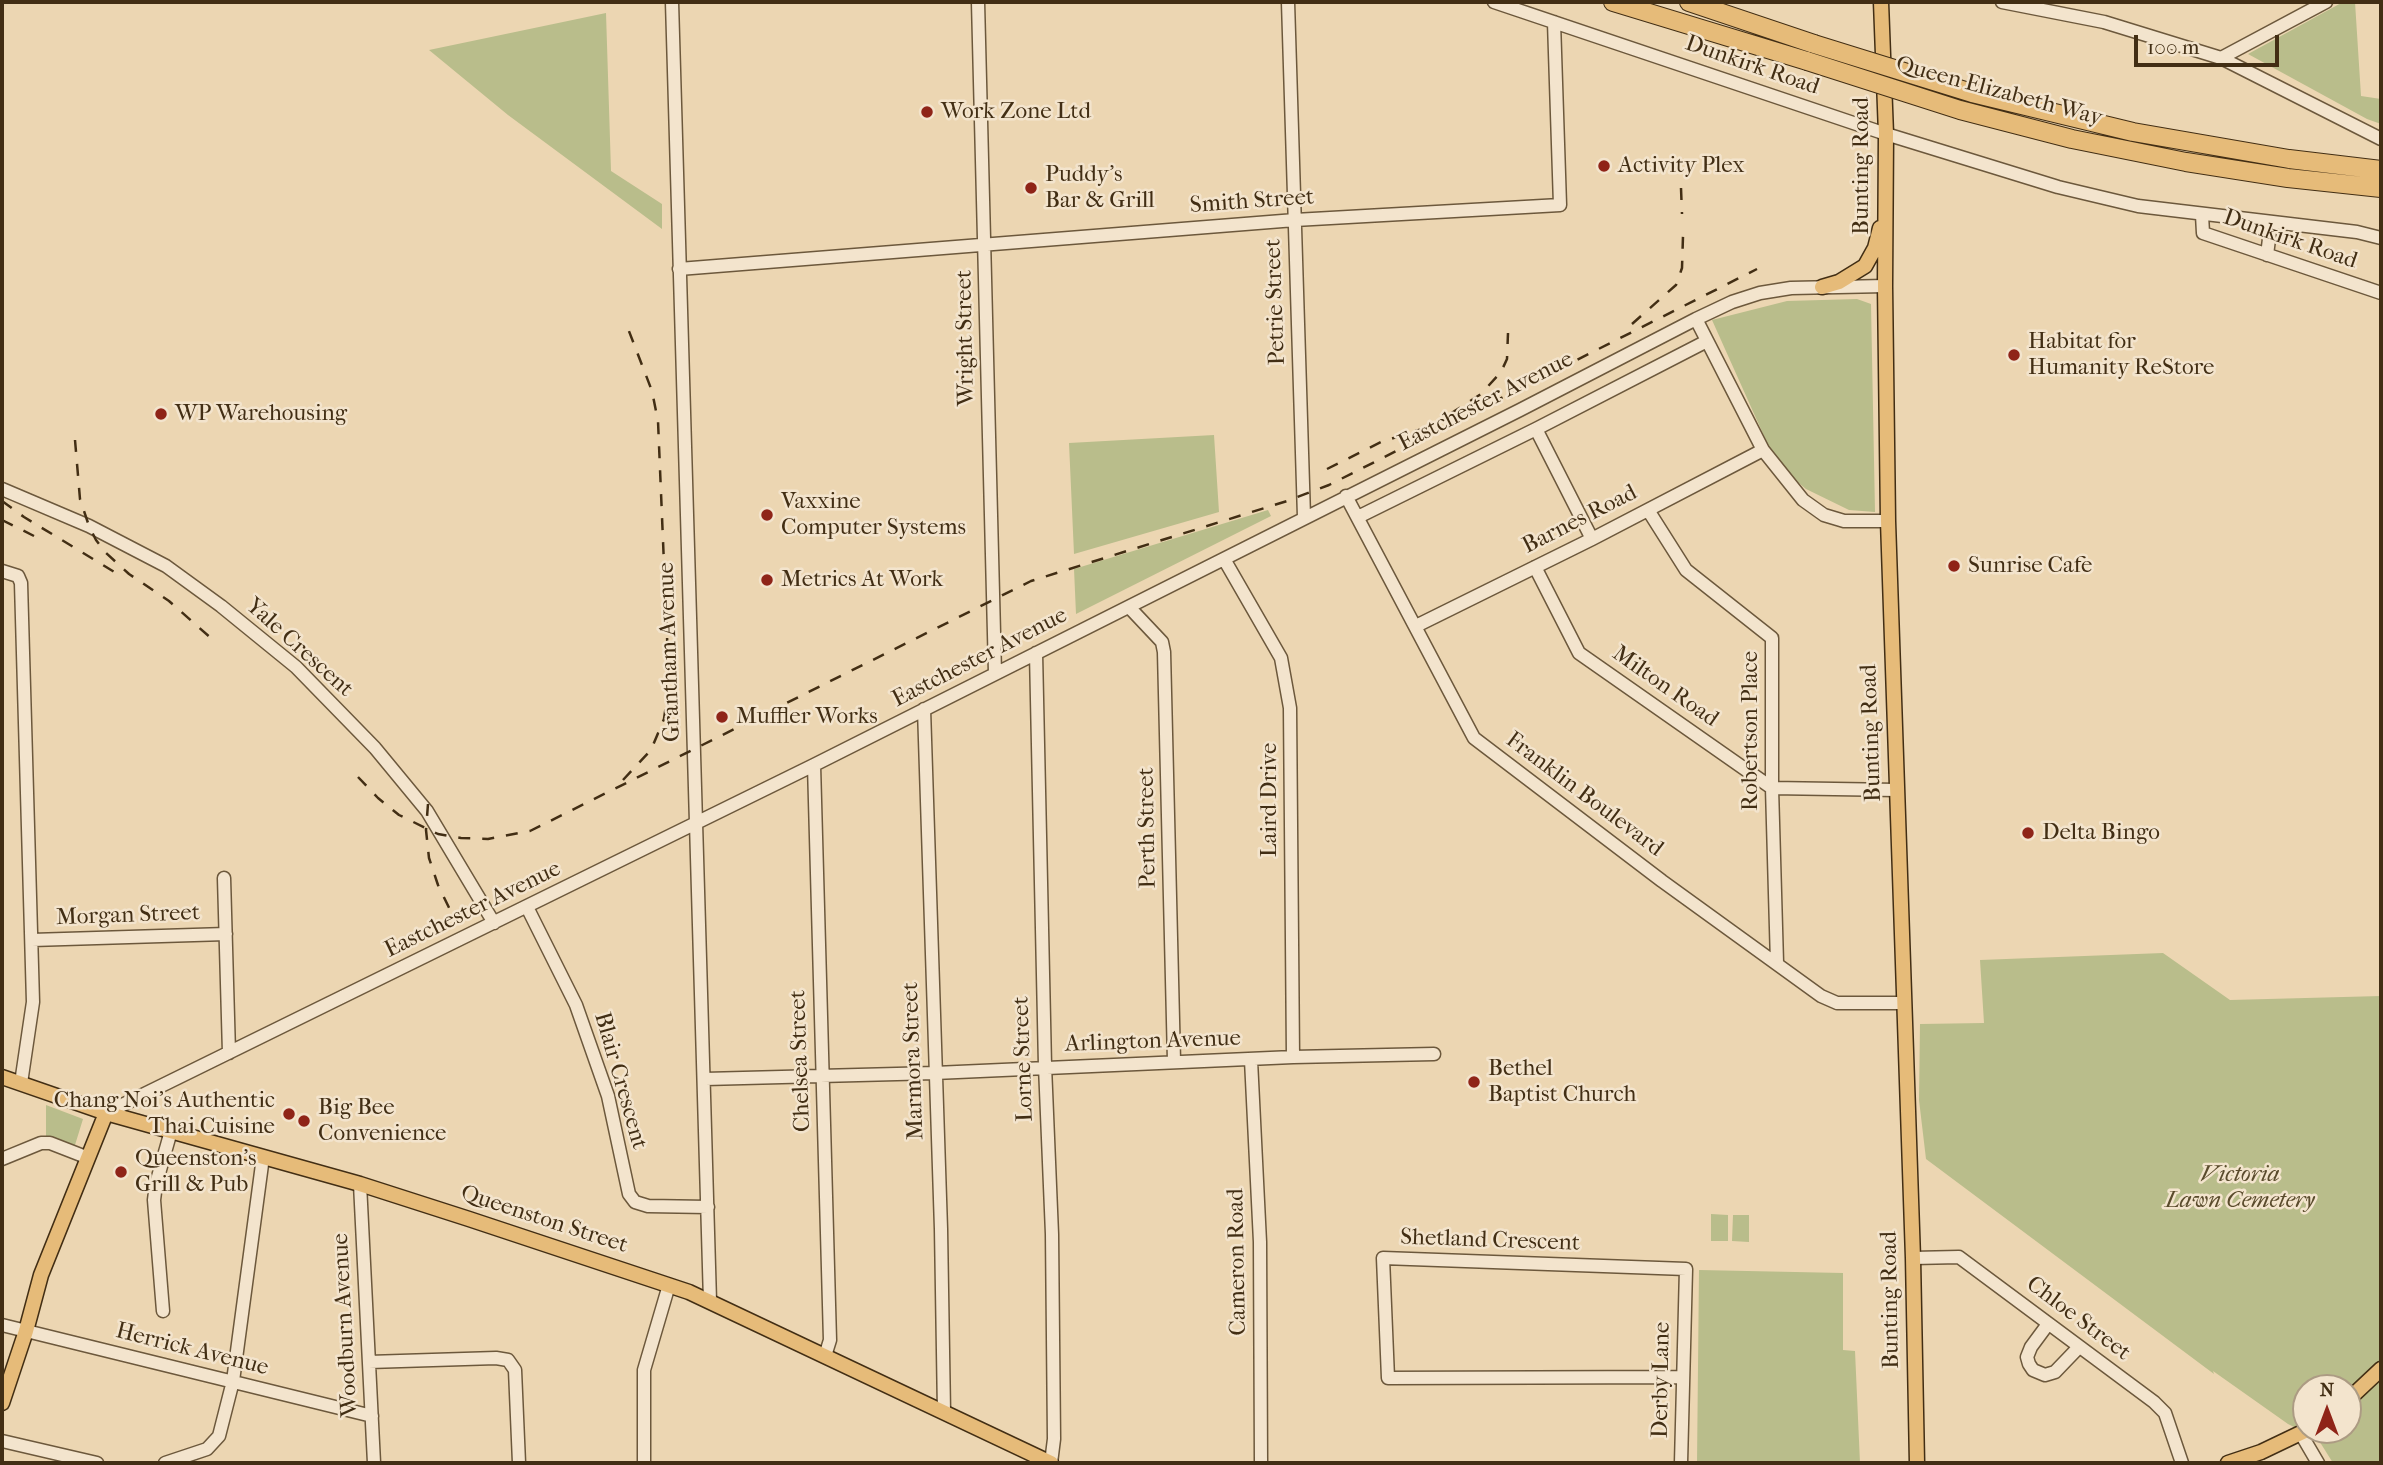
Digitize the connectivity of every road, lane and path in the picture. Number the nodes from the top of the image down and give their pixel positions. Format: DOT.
graph roads {
  1 [pos="672,2"];
  2 [pos="978,2"];
  3 [pos="1288,2"];
  4 [pos="1494,2"];
  5 [pos="1613,2"];
  6 [pos="1689,2"];
  7 [pos="1881,2"];
  8 [pos="2002,2"];
  9 [pos="2326,2"];
  10 [pos="1554,22"];
  11 [pos="1810,53"];
  12 [pos="2221,58"];
  13 [pos="1886,134"];
  14 [pos="2381,139"];
  15 [pos="2381,170"];
  16 [pos="2381,188"];
  17 [pos="1886,202"];
  18 [pos="2202,215"];
  19 [pos="1294,220"];
  20 [pos="2271,223"];
  21 [pos="2381,238"];
  22 [pos="985,244"];
  23 [pos="2267,255"];
  24 [pos="679,269"];
  25 [pos="1885,286"];
  26 [pos="1822,287"];
  27 [pos="2381,293"];
  28 [pos="1696,318"];
  29 [pos="1707,341"];
  30 [pos="1520,410"];
  31 [pos="1534,430"];
  32 [pos="1763,450"];
  33 [pos="2,489"];
  34 [pos="1346,496"];
  35 [pos="1648,510"];
  36 [pos="1304,517"];
  37 [pos="1358,517"];
  38 [pos="1888,521"];
  39 [pos="1592,539"];
  40 [pos="1224,559"];
  41 [pos="1535,567"];
  42 [pos="2,571"];
  43 [pos="1129,607"];
  44 [pos="1416,626"];
  45 [pos="1036,653"];
  46 [pos="995,673"];
  47 [pos="924,709"];
  48 [pos="814,765"];
  49 [pos="1772,788"];
  50 [pos="1897,790"];
  51 [pos="696,824"];
  52 [pos="224,878"];
  53 [pos="527,907"];
  54 [pos="494,923"];
  55 [pos="226,934"];
  56 [pos="32,940"];
  57 [pos="1777,962"];
  58 [pos="1904,1003"];
  59 [pos="229,1054"];
  60 [pos="1434,1054"];
  61 [pos="1293,1057"];
  62 [pos="1251,1060"];
  63 [pos="1174,1061"];
  64 [pos="1045,1066"];
  65 [pos="935,1073"];
  66 [pos="823,1076"];
  67 [pos="2,1077"];
  68 [pos="705,1079"];
  69 [pos="21,1083"];
  70 [pos="106,1113"];
  71 [pos="171,1131"];
  72 [pos="86,1157"];
  73 [pos="263,1157"];
  74 [pos="2,1159"];
  75 [pos="359,1184"];
  76 [pos="708,1207"];
  77 [pos="1913,1258"];
  78 [pos="669,1285"];
  79 [pos="1685,1298"];
  80 [pos="710,1301"];
  81 [pos="163,1311"];
  82 [pos="2048,1324"];
  83 [pos="2,1325"];
  84 [pos="26,1331"];
  85 [pos="2079,1347"];
  86 [pos="825,1356"];
  87 [pos="369,1362"];
  88 [pos="2381,1369"];
  89 [pos="1682,1377"];
  90 [pos="233,1381"];
  91 [pos="2362,1387"];
  92 [pos="2,1403"];
  93 [pos="944,1412"];
  94 [pos="372,1416"];
  95 [pos="2292,1438"];
  96 [pos="2,1441"];
  97 [pos="2309,1444"];
  98 [pos="76,1461"];
  99 [pos="97,1463"];
  100 [pos="166,1463"];
  101 [pos="374,1463"];
  102 [pos="519,1463"];
  103 [pos="644,1463"];
  104 [pos="1051,1463"];
  105 [pos="1262,1463"];
  106 [pos="1681,1463"];
  107 [pos="1917,1463"];
  108 [pos="2182,1463"];
  109 [pos="2228,1463"];
  110 [pos="2318,1463"];
  1 -- 24 [label="street, Grantham Avenue"];
  2 -- 22 [label="street, Wright Street"];
  3 -- 19 [label="street, Petrie Street"];
  4 -- 10 [label="street, Dunkirk Road"];
  5 -- 11 [label="highway, Queen Elizabeth Way"];
  6 -- 11 [label="highway, Queen Elizabeth Way"];
  7 -- 13 [label="main road, Bunting Road"];
  8 -- 12 [label="street"];
  9 -- 12 [label="street"];
  10 -- 13 [label="street, Dunkirk Road"];
  10 -- 19 [label="street, Smith Street"];
  11 -- 15 [label="highway, Queen Elizabeth Way, bridge"];
  11 -- 16 [label="highway, Queen Elizabeth Way, bridge"];
  12 -- 14 [label="street"];
  13 -- 17 [label="main road, Bunting Road"];
  13 -- 18 [label="street, Dunkirk Road"];
  17 -- 25 [label="main road, Bunting Road"];
  17 -- 26 [label="main road"];
  18 -- 20 [label="street, Dunkirk Road"];
  18 -- 23 [label="street, Dunkirk Road"];
  19 -- 22 [label="street, Smith Street"];
  19 -- 36 [label="street, Petrie Street"];
  20 -- 21 [label="street, Dunkirk Road"];
  20 -- 23 [label="street"];
  22 -- 24 [label="street, Smith Street"];
  22 -- 46 [label="street, Wright Street"];
  23 -- 27 [label="street, Dunkirk Road"];
  24 -- 51 [label="street, Grantham Avenue"];
  25 -- 26 [label="street, Eastchester Avenue"];
  25 -- 38 [label="main road, Bunting Road"];
  26 -- 28 [label="street, Eastchester Avenue"];
  28 -- 29 [label="street"];
  28 -- 30 [label="street, Eastchester Avenue"];
  29 -- 31 [label="street, Eastchester Avenue"];
  29 -- 32 [label="street"];
  30 -- 31 [label="street"];
  30 -- 34 [label="street, Eastchester Avenue"];
  31 -- 37 [label="street, Eastchester Avenue"];
  31 -- 39 [label="street"];
  32 -- 35 [label="street, Barnes Road"];
  32 -- 38 [label="street"];
  33 -- 54 [label="street, Yale Crescent"];
  34 -- 36 [label="street, Eastchester Avenue"];
  34 -- 37 [label="street, Franklin Boulevard"];
  35 -- 39 [label="street, Barnes Road"];
  35 -- 49 [label="street, Robertson Place"];
  36 -- 40 [label="street, Eastchester Avenue"];
  37 -- 44 [label="street, Franklin Boulevard"];
  38 -- 50 [label="main road, Bunting Road"];
  39 -- 41 [label="street, Barnes Road"];
  40 -- 43 [label="street, Eastchester Avenue"];
  40 -- 61 [label="street, Laird Drive"];
  41 -- 44 [label="street, Barnes Road"];
  41 -- 49 [label="street, Milton Road"];
  42 -- 56 [label="street"];
  43 -- 45 [label="street, Eastchester Avenue"];
  43 -- 63 [label="street, Perth Street"];
  44 -- 57 [label="street, Franklin Boulevard"];
  45 -- 46 [label="street, Eastchester Avenue"];
  45 -- 64 [label="street, Lorne Street"];
  46 -- 47 [label="street, Eastchester Avenue"];
  47 -- 48 [label="street, Eastchester Avenue"];
  47 -- 65 [label="street, Marmora Street"];
  48 -- 51 [label="street, Eastchester Avenue"];
  48 -- 66 [label="street, Chelsea Street"];
  49 -- 50 [label="street"];
  49 -- 57 [label="street, Robertson Place"];
  50 -- 58 [label="main road, Bunting Road"];
  51 -- 53 [label="street, Eastchester Avenue"];
  51 -- 68 [label="street, Grantham Avenue"];
  52 -- 55 [label="street"];
  53 -- 54 [label="street, Eastchester Avenue"];
  53 -- 76 [label="street, Blair Crescent"];
  54 -- 59 [label="street, Eastchester Avenue"];
  55 -- 56 [label="street, Morgan Street"];
  55 -- 59 [label="street"];
  56 -- 69 [label="street"];
  57 -- 58 [label="street, Franklin Boulevard"];
  58 -- 77 [label="main road, Bunting Road"];
  59 -- 70 [label="street, Eastchester Avenue"];
  60 -- 61 [label="street, Arlington Avenue"];
  61 -- 62 [label="street, Arlington Avenue"];
  62 -- 63 [label="street, Arlington Avenue"];
  62 -- 105 [label="street, Cameron Road"];
  63 -- 64 [label="street, Arlington Avenue"];
  64 -- 65 [label="street, Arlington Avenue"];
  64 -- 104 [label="street, Lorne Street"];
  65 -- 66 [label="street, Arlington Avenue"];
  65 -- 93 [label="street, Marmora Street"];
  66 -- 68 [label="street, Arlington Avenue"];
  66 -- 86 [label="street, Chelsea Street"];
  67 -- 69 [label="main road, Queenston Street"];
  68 -- 76 [label="street, Grantham Avenue"];
  69 -- 70 [label="main road, Queenston Street"];
  70 -- 71 [label="main road, Queenston Street"];
  70 -- 72 [label="main road"];
  71 -- 73 [label="main road, Queenston Street"];
  71 -- 81 [label="street"];
  72 -- 74 [label="street"];
  72 -- 84 [label="main road"];
  73 -- 75 [label="main road, Queenston Street"];
  73 -- 90 [label="street"];
  75 -- 78 [label="main road, Queenston Street"];
  75 -- 87 [label="street, Woodburn Avenue"];
  76 -- 80 [label="street, Grantham Avenue"];
  77 -- 82 [label="street, Chloe Street"];
  77 -- 107 [label="main road, Bunting Road"];
  78 -- 80 [label="main road, Queenston Street"];
  78 -- 103 [label="street"];
  79 -- 89 [label="street, Derby Lane"];
  79 -- 89 [label="street, Shetland Crescent"];
  80 -- 86 [label="main road, Queenston Street"];
  82 -- 85 [label="street, Chloe Street"];
  82 -- 85 [label="street"];
  83 -- 84 [label="street, Herrick Avenue"];
  84 -- 90 [label="street, Herrick Avenue"];
  84 -- 92 [label="main road"];
  85 -- 108 [label="street, Chloe Street"];
  86 -- 93 [label="main road, Queenston Street"];
  87 -- 94 [label="street, Woodburn Avenue"];
  87 -- 102 [label="street"];
  88 -- 91 [label="main road"];
  89 -- 106 [label="street, Derby Lane"];
  90 -- 94 [label="street, Herrick Avenue"];
  90 -- 100 [label="street"];
  93 -- 104 [label="main road, Queenston Street"];
  94 -- 101 [label="street, Woodburn Avenue"];
  95 -- 109 [label="main road"];
  96 -- 98 [label="street"];
  97 -- 110 [label="street"];
  98 -- 99 [label="street"];
}
